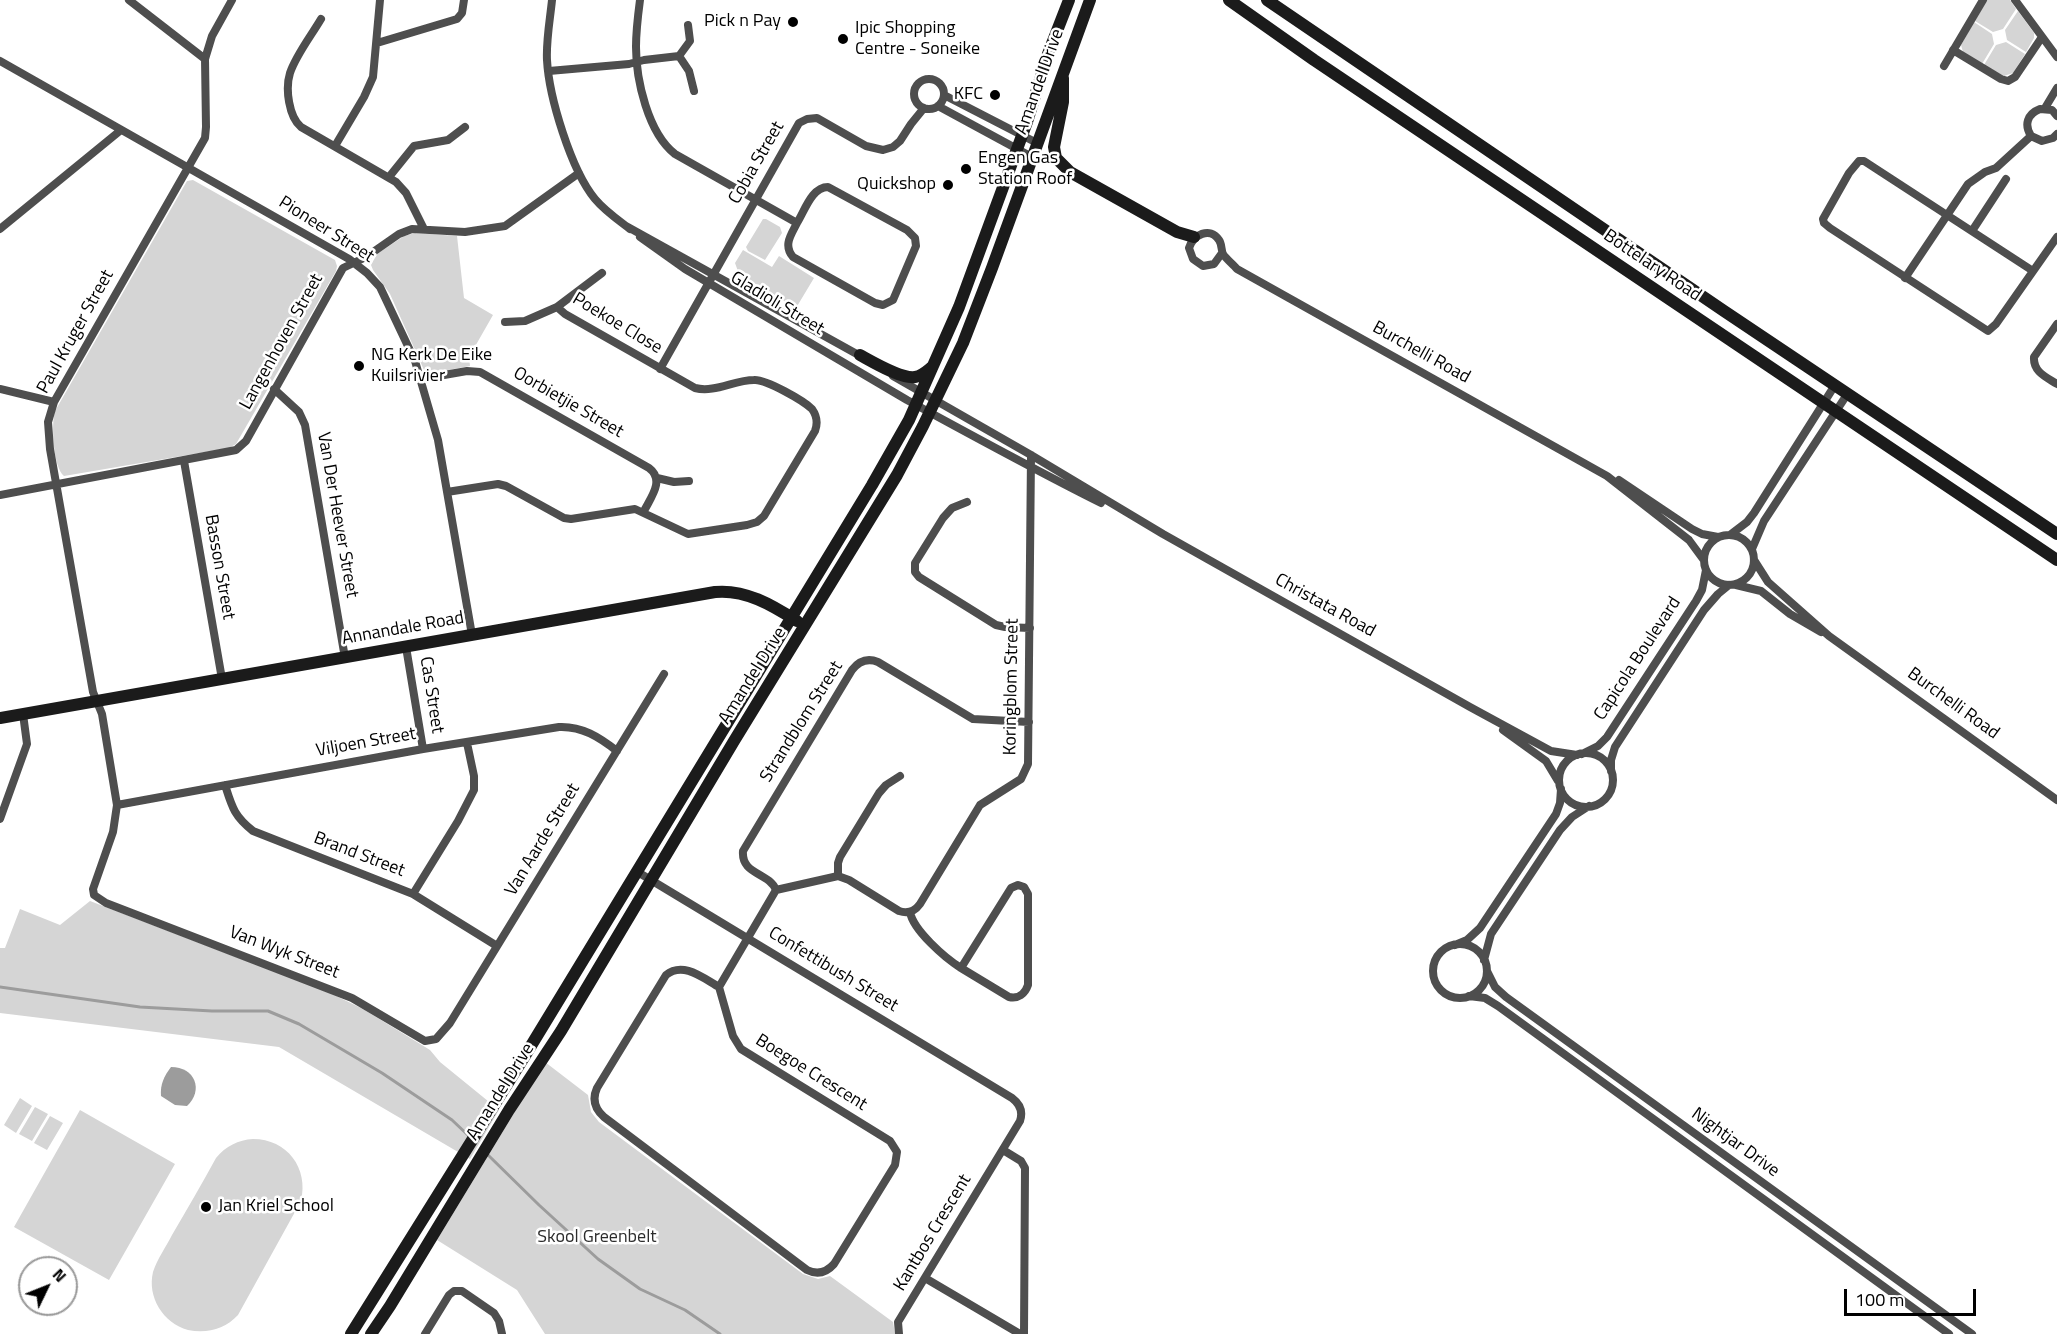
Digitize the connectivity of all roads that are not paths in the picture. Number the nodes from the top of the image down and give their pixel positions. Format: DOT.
graph roads {
  1 [pos="129,0"];
  2 [pos="232,0"];
  3 [pos="380,0"];
  4 [pos="464,0"];
  5 [pos="552,0"];
  6 [pos="640,0"];
  7 [pos="1068,0"];
  8 [pos="1090,0"];
  9 [pos="1229,0"];
  10 [pos="1267,0"];
  11 [pos="1983,0"];
  12 [pos="2015,0"];
  13 [pos="321,19"];
  14 [pos="688,25"];
  15 [pos="2042,37"];
  16 [pos="377,43"];
  17 [pos="1953,50"];
  18 [pos="679,56"];
  19 [pos="2057,57"];
  20 [pos="205,59"];
  21 [pos="637,62"];
  22 [pos="4,63"];
  23 [pos="1944,66"];
  24 [pos="549,71"];
  25 [pos="0,72"];
  26 [pos="1063,74"];
  27 [pos="2057,88"];
  28 [pos="694,91"];
  29 [pos="944,95"];
  30 [pos="2057,101"];
  31 [pos="916,103"];
  32 [pos="938,106"];
  33 [pos="924,108"];
  34 [pos="2051,111"];
  35 [pos="911,124"];
  36 [pos="465,126"];
  37 [pos="121,130"];
  38 [pos="2057,134"];
  39 [pos="1022,136"];
  40 [pos="2031,136"];
  41 [pos="1037,143"];
  42 [pos="335,146"];
  43 [pos="1016,150"];
  44 [pos="1032,157"];
  45 [pos="188,168"];
  46 [pos="579,173"];
  47 [pos="389,177"];
  48 [pos="2006,179"];
  49 [pos="754,199"];
  50 [pos="1947,214"];
  51 [pos="797,223"];
  52 [pos="626,226"];
  53 [pos="0,229"];
  54 [pos="424,229"];
  55 [pos="1972,231"];
  56 [pos="1194,237"];
  57 [pos="2057,237"];
  58 [pos="1222,253"];
  59 [pos="354,262"];
  60 [pos="1214,264"];
  61 [pos="1237,269"];
  62 [pos="2033,271"];
  63 [pos="602,273"];
  64 [pos="714,274"];
  65 [pos="1905,278"];
  66 [pos="709,283"];
  67 [pos="557,307"];
  68 [pos="505,322"];
  69 [pos="2057,324"];
  70 [pos="860,356"];
  71 [pos="935,365"];
  72 [pos="660,369"];
  73 [pos="421,379"];
  74 [pos="1835,384"];
  75 [pos="2057,384"];
  76 [pos="0,388"];
  77 [pos="274,389"];
  78 [pos="1848,393"];
  79 [pos="919,399"];
  80 [pos="54,402"];
  81 [pos="1824,403"];
  82 [pos="933,406"];
  83 [pos="1837,411"];
  84 [pos="1031,455"];
  85 [pos="184,461"];
  86 [pos="1031,468"];
  87 [pos="1607,476"];
  88 [pos="657,477"];
  89 [pos="689,481"];
  90 [pos="57,484"];
  91 [pos="447,492"];
  92 [pos="0,495"];
  93 [pos="967,502"];
  94 [pos="644,511"];
  95 [pos="1163,534"];
  96 [pos="2057,534"];
  97 [pos="1730,535"];
  98 [pos="1718,537"];
  99 [pos="1752,549"];
  100 [pos="1703,559"];
  101 [pos="1754,560"];
  102 [pos="2057,560"];
  103 [pos="1706,570"];
  104 [pos="1732,585"];
  105 [pos="791,617"];
  106 [pos="805,626"];
  107 [pos="1030,628"];
  108 [pos="472,635"];
  109 [pos="1829,636"];
  110 [pos="406,647"];
  111 [pos="345,657"];
  112 [pos="664,674"];
  113 [pos="222,679"];
  114 [pos="97,701"];
  115 [pos="1470,707"];
  116 [pos="23,714"];
  117 [pos="0,718"];
  118 [pos="1029,722"];
  119 [pos="467,742"];
  120 [pos="423,749"];
  121 [pos="617,751"];
  122 [pos="1579,754"];
  123 [pos="1611,771"];
  124 [pos="900,776"];
  125 [pos="225,785"];
  126 [pos="1560,786"];
  127 [pos="2056,797"];
  128 [pos="117,805"];
  129 [pos="1589,806"];
  130 [pos="0,819"];
  131 [pos="636,871"];
  132 [pos="838,876"];
  133 [pos="651,880"];
  134 [pos="776,890"];
  135 [pos="413,894"];
  136 [pos="910,912"];
  137 [pos="747,937"];
  138 [pos="1455,945"];
  139 [pos="497,946"];
  140 [pos="1484,960"];
  141 [pos="961,968"];
  142 [pos="1487,971"];
  143 [pos="718,987"];
  144 [pos="1469,996"];
  145 [pos="450,1023"];
  146 [pos="1012,1098"];
  147 [pos="1003,1150"];
  148 [pos="925,1278"];
  149 [pos="351,1334"];
  150 [pos="371,1334"];
  151 [pos="425,1334"];
  152 [pos="502,1334"];
  153 [pos="899,1334"];
  154 [pos="1022,1334"];
  155 [pos="1949,1334"];
  156 [pos="1972,1334"];
  1 -- 20 [label="street"];
  2 -- 20 [label="street, Paul Kruger Street"];
  3 -- 16 [label="street"];
  4 -- 16 [label="street"];
  5 -- 24 [label="street, Gladioli Street"];
  6 -- 21 [label="street"];
  7 -- 39 [label="street, Amandel Drive"];
  8 -- 26 [label="street, Amandel Drive"];
  9 -- 81 [label="street, Bottelary Road"];
  10 -- 74 [label="street, Bottelary Road"];
  11 -- 17 [label="street"];
  12 -- 15 [label="street"];
  13 -- 42 [label="street"];
  14 -- 18 [label="street"];
  15 -- 17 [label="street"];
  15 -- 19 [label="street"];
  16 -- 42 [label="street"];
  17 -- 23 [label="street"];
  18 -- 21 [label="street"];
  18 -- 28 [label="street"];
  20 -- 45 [label="street, Paul Kruger Street"];
  21 -- 24 [label="street"];
  21 -- 49 [label="street"];
  22 -- 25 [label="street"];
  22 -- 37 [label="street, Pioneer Street"];
  24 -- 46 [label="street, Gladioli Street"];
  26 -- 41 [label="street, Amandel Drive"];
  26 -- 56 [label="street"];
  27 -- 34 [label="street"];
  29 -- 31 [label="street"];
  29 -- 32 [label="street"];
  29 -- 39 [label="street"];
  30 -- 34 [label="street"];
  31 -- 33 [label="street"];
  31 -- 35 [label="street, Cobia Street"];
  32 -- 33 [label="street"];
  32 -- 43 [label="street"];
  33 -- 35 [label="street, Cobia Street"];
  34 -- 40 [label="street"];
  35 -- 49 [label="street, Cobia Street"];
  36 -- 47 [label="street"];
  37 -- 45 [label="street, Pioneer Street"];
  37 -- 53 [label="street"];
  38 -- 40 [label="street"];
  39 -- 41 [label="street"];
  39 -- 43 [label="street, Amandel Drive"];
  40 -- 50 [label="street"];
  41 -- 44 [label="street, Amandel Drive"];
  42 -- 47 [label="street"];
  43 -- 44 [label="street"];
  43 -- 71 [label="street, Amandel Drive"];
  44 -- 82 [label="street, Amandel Drive"];
  45 -- 59 [label="street, Pioneer Street"];
  45 -- 80 [label="street, Paul Kruger Street"];
  46 -- 52 [label="street, Gladioli Street"];
  46 -- 54 [label="street, Langenhoven Street"];
  47 -- 54 [label="street"];
  48 -- 55 [label="street"];
  49 -- 51 [label="street"];
  49 -- 64 [label="street, Cobia Street"];
  50 -- 55 [label="street"];
  50 -- 65 [label="street"];
  50 -- 65 [label="street"];
  51 -- 51 [label="street"];
  52 -- 64 [label="street, Gladioli Street"];
  52 -- 66 [label="street, Gladioli Street"];
  54 -- 59 [label="street, Langenhoven Street"];
  55 -- 62 [label="street"];
  56 -- 58 [label="street, Burchelli Road"];
  56 -- 60 [label="street"];
  57 -- 62 [label="street"];
  58 -- 60 [label="street"];
  58 -- 61 [label="street, Burchelli Road"];
  59 -- 73 [label="street, Pioneer Street"];
  59 -- 77 [label="street, Langenhoven Street"];
  60 -- 61 [label="street"];
  61 -- 87 [label="street, Burchelli Road"];
  62 -- 65 [label="street"];
  63 -- 67 [label="street, Poekoe Close"];
  64 -- 66 [label="street, Cobia Street"];
  64 -- 70 [label="street, Gladioli Street"];
  66 -- 72 [label="street, Cobia Street"];
  66 -- 79 [label="street, Gladioli Street"];
  67 -- 68 [label="street, Poekoe Close"];
  67 -- 72 [label="street, Poekoe Close"];
  69 -- 75 [label="street"];
  70 -- 71 [label="street"];
  70 -- 79 [label="street, Gladioli Street"];
  71 -- 79 [label="street, Amandel Drive"];
  72 -- 94 [label="street, Poekoe Close"];
  73 -- 88 [label="street, Oorbietjie Street"];
  73 -- 91 [label="street, Pioneer Street"];
  74 -- 78 [label="street, Bottelary Road"];
  74 -- 81 [label="street"];
  76 -- 80 [label="street"];
  77 -- 85 [label="street, Langenhoven Street"];
  77 -- 111 [label="street, Van Der Heever Street"];
  78 -- 83 [label="street"];
  78 -- 96 [label="street, Bottelary Road"];
  79 -- 82 [label="street"];
  79 -- 105 [label="street, Amandel Drive"];
  80 -- 90 [label="street, Paul Kruger Street"];
  81 -- 83 [label="street, Bottelary Road"];
  81 -- 97 [label="street"];
  82 -- 84 [label="street"];
  82 -- 86 [label="street"];
  82 -- 106 [label="street, Amandel Drive"];
  83 -- 99 [label="street"];
  83 -- 102 [label="street, Bottelary Road"];
  84 -- 86 [label="street, Koringblom Street"];
  84 -- 95 [label="street, Christata Road"];
  85 -- 90 [label="street, Langenhoven Street"];
  85 -- 113 [label="street, Basson Street"];
  86 -- 95 [label="street, Christata Road"];
  86 -- 107 [label="street, Koringblom Street"];
  87 -- 98 [label="street, Burchelli Road"];
  87 -- 100 [label="street, Burchelli Road"];
  88 -- 89 [label="street, Oorbietjie Street"];
  88 -- 94 [label="street"];
  90 -- 92 [label="street, Langenhoven Street"];
  90 -- 114 [label="street, Paul Kruger Street"];
  91 -- 94 [label="street"];
  91 -- 108 [label="street, Pioneer Street"];
  93 -- 107 [label="street"];
  95 -- 115 [label="street, Christata Road"];
  97 -- 98 [label="street"];
  97 -- 99 [label="street"];
  98 -- 100 [label="street"];
  99 -- 101 [label="street"];
  100 -- 103 [label="street"];
  101 -- 104 [label="street"];
  101 -- 109 [label="street, Burchelli Road"];
  103 -- 104 [label="street"];
  103 -- 122 [label="street, Capicola Boulevard"];
  104 -- 109 [label="street, Burchelli Road"];
  104 -- 123 [label="street, Capicola Boulevard"];
  105 -- 106 [label="street, Annandale Road"];
  105 -- 108 [label="street, Annandale Road"];
  105 -- 131 [label="street, Amandel Drive"];
  106 -- 133 [label="street, Amandel Drive"];
  107 -- 118 [label="street, Koringblom Street"];
  108 -- 110 [label="street, Annandale Road"];
  109 -- 127 [label="street, Burchelli Road"];
  110 -- 111 [label="street, Annandale Road"];
  110 -- 120 [label="street, Cas Street"];
  111 -- 113 [label="street, Annandale Road"];
  112 -- 121 [label="street, Van Aarde Street"];
  113 -- 114 [label="street, Annandale Road"];
  114 -- 116 [label="street, Annandale Road"];
  114 -- 128 [label="street, Paul Kruger Street"];
  115 -- 122 [label="street, Christata Road"];
  115 -- 126 [label="street, Christata Road"];
  116 -- 117 [label="street, Annandale Road"];
  116 -- 130 [label="street"];
  118 -- 134 [label="street, Strandblom Street"];
  118 -- 136 [label="street, Koringblom Street"];
  119 -- 120 [label="street, Viljoen Street"];
  119 -- 121 [label="street, Viljoen Street"];
  119 -- 135 [label="street"];
  120 -- 125 [label="street, Viljoen Street"];
  121 -- 139 [label="street, Van Aarde Street"];
  122 -- 123 [label="street"];
  122 -- 126 [label="street"];
  123 -- 129 [label="street"];
  124 -- 132 [label="street"];
  125 -- 128 [label="street, Viljoen Street"];
  125 -- 135 [label="street, Brand Street"];
  126 -- 129 [label="street"];
  126 -- 138 [label="street"];
  128 -- 145 [label="street, Van Wyk Street"];
  129 -- 140 [label="street"];
  131 -- 133 [label="street, Confettibush Street"];
  131 -- 149 [label="street, Amandel Drive"];
  132 -- 134 [label="street"];
  132 -- 136 [label="street"];
  133 -- 137 [label="street, Confettibush Street"];
  133 -- 150 [label="street, Amandel Drive"];
  134 -- 137 [label="street"];
  135 -- 139 [label="street, Brand Street"];
  136 -- 141 [label="street"];
  137 -- 143 [label="street"];
  137 -- 146 [label="street, Confettibush Street"];
  138 -- 140 [label="street"];
  138 -- 144 [label="street"];
  139 -- 145 [label="street, Van Aarde Street"];
  140 -- 142 [label="street"];
  141 -- 141 [label="street"];
  142 -- 144 [label="street"];
  142 -- 156 [label="street, Nightjar Drive"];
  143 -- 143 [label="street, Boegoe Crescent"];
  144 -- 155 [label="street, Nightjar Drive"];
  146 -- 147 [label="street, Kantbos Crescent"];
  147 -- 148 [label="street, Kantbos Crescent"];
  147 -- 154 [label="street"];
  148 -- 153 [label="street, Kantbos Crescent"];
  148 -- 154 [label="street"];
  151 -- 152 [label="street"];
}
